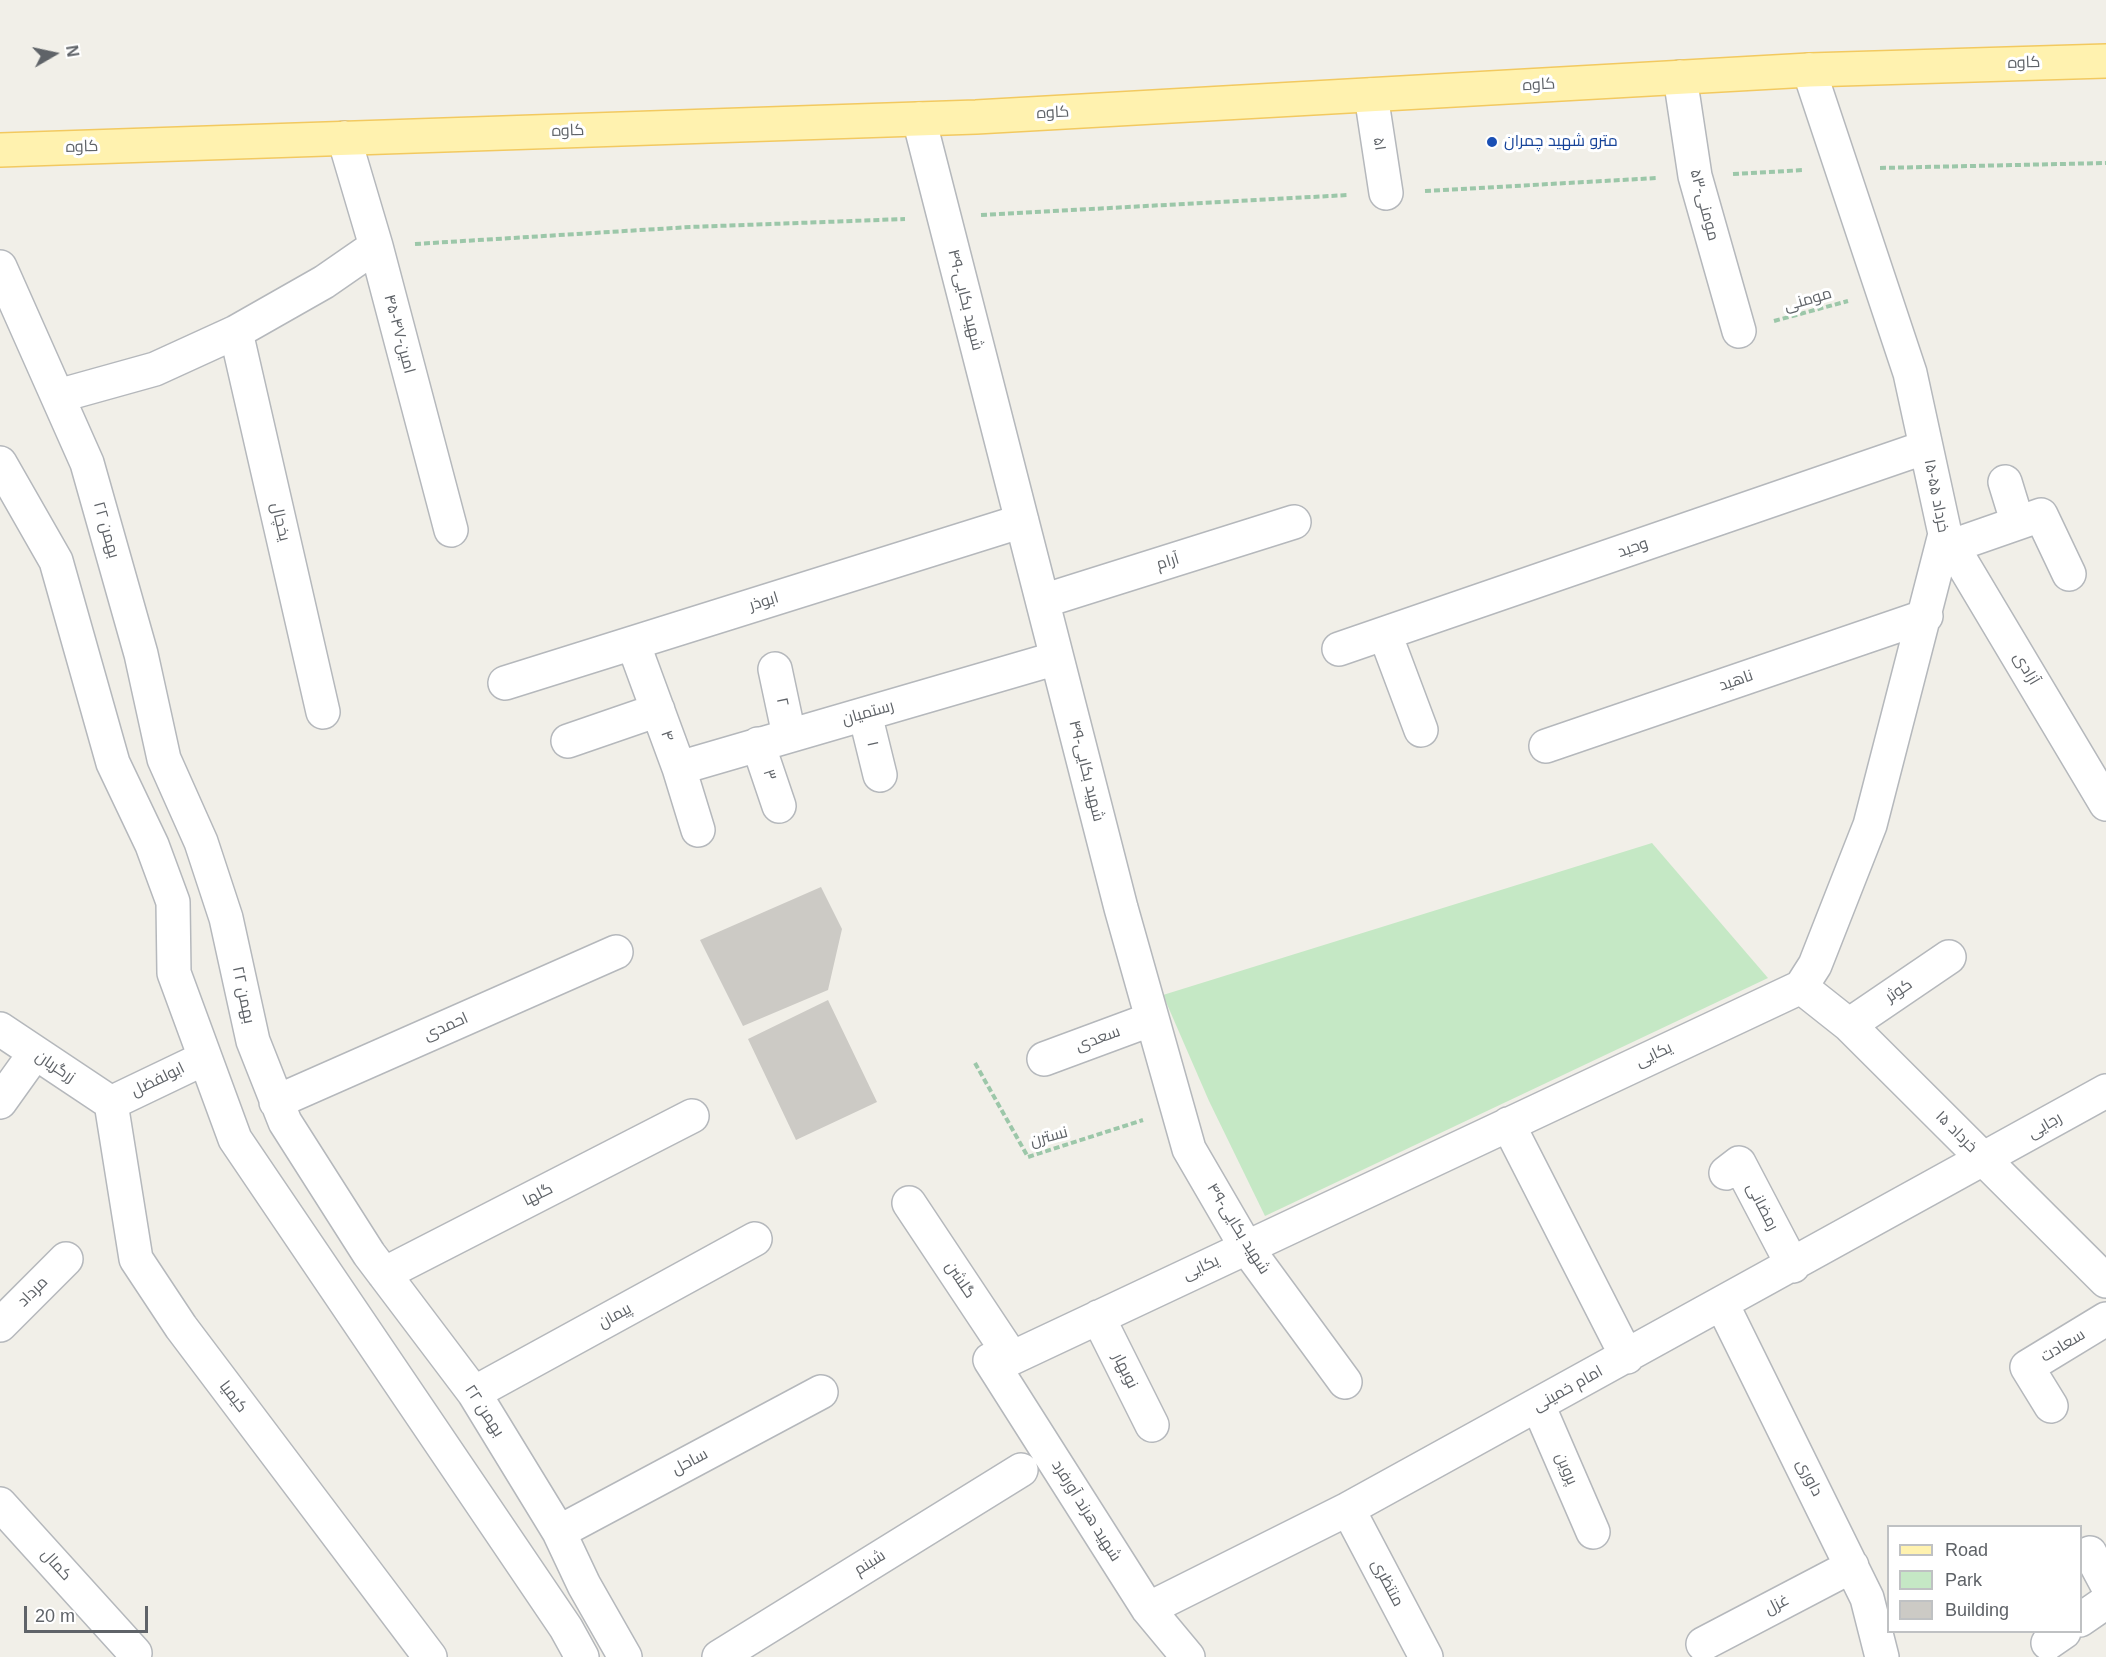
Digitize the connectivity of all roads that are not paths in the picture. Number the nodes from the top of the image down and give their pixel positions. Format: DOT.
graph roads {
  1 [pos="2106,61"];
  2 [pos="1809,70"];
  3 [pos="1680,77"];
  4 [pos="1371,95"];
  5 [pos="919,119"];
  6 [pos="344,138"];
  7 [pos="0,150"];
  8 [pos="1386,193"];
  9 [pos="375,246"];
  10 [pos="1,272"];
  11 [pos="1739,331"];
  12 [pos="236,332"];
  13 [pos="58,396"];
  14 [pos="1926,447"];
  15 [pos="0,463"];
  16 [pos="2005,482"];
  17 [pos="1022,521"];
  18 [pos="2017,521"];
  19 [pos="1294,522"];
  20 [pos="451,530"];
  21 [pos="1949,540"];
  22 [pos="2068,574"];
  23 [pos="1042,601"];
  24 [pos="1926,616"];
  25 [pos="1385,634"];
  26 [pos="633,643"];
  27 [pos="1339,650"];
  28 [pos="1057,658"];
  29 [pos="775,669"];
  30 [pos="505,683"];
  31 [pos="658,710"];
  32 [pos="323,712"];
  33 [pos="865,714"];
  34 [pos="1421,730"];
  35 [pos="789,735"];
  36 [pos="568,741"];
  37 [pos="758,744"];
  38 [pos="1546,746"];
  39 [pos="679,768"];
  40 [pos="880,775"];
  41 [pos="2106,804"];
  42 [pos="779,806"];
  43 [pos="698,830"];
  44 [pos="616,952"];
  45 [pos="1949,957"];
  46 [pos="1801,987"];
  47 [pos="1152,1019"];
  48 [pos="1849,1025"];
  49 [pos="0,1029"];
  50 [pos="35,1053"];
  51 [pos="205,1058"];
  52 [pos="1044,1059"];
  53 [pos="2106,1091"];
  54 [pos="0,1102"];
  55 [pos="276,1102"];
  56 [pos="111,1103"];
  57 [pos="692,1116"];
  58 [pos="1508,1124"];
  59 [pos="1984,1160"];
  60 [pos="1726,1173"];
  61 [pos="909,1203"];
  62 [pos="756,1239"];
  63 [pos="1246,1247"];
  64 [pos="66,1258"];
  65 [pos="1793,1266"];
  66 [pos="384,1274"];
  67 [pos="2106,1281"];
  68 [pos="1722,1304"];
  69 [pos="1098,1317"];
  70 [pos="2106,1319"];
  71 [pos="0,1326"];
  72 [pos="1627,1357"];
  73 [pos="1001,1359"];
  74 [pos="1345,1382"];
  75 [pos="821,1392"];
  76 [pos="474,1393"];
  77 [pos="1538,1405"];
  78 [pos="2051,1406"];
  79 [pos="1152,1425"];
  80 [pos="1021,1470"];
  81 [pos="0,1504"];
  82 [pos="1348,1509"];
  83 [pos="559,1532"];
  84 [pos="1593,1532"];
  85 [pos="2090,1553"];
  86 [pos="1852,1566"];
  87 [pos="2106,1583"];
  88 [pos="2106,1602"];
  89 [pos="1148,1610"];
  90 [pos="2082,1619"];
  91 [pos="1703,1644"];
  92 [pos="135,1653"];
  93 [pos="430,1657"];
  94 [pos="582,1657"];
  95 [pos="625,1657"];
  96 [pos="719,1657"];
  97 [pos="1188,1657"];
  98 [pos="1426,1657"];
  99 [pos="1882,1657"];
  1 -- 2 [label="main road, کاوه"];
  2 -- 3 [label="main road, کاوه"];
  2 -- 14 [label="street, ۱۵-۵۵ خرداد"];
  3 -- 4 [label="main road, کاوه"];
  3 -- 11 [label="street, ۵۳-مومنی"];
  4 -- 5 [label="main road, کاوه"];
  4 -- 8 [label="street, ۵۱"];
  5 -- 6 [label="main road, کاوه"];
  5 -- 17 [label="street, ۴۹-شهید بکایی"];
  6 -- 7 [label="main road, کاوه"];
  6 -- 9 [label="street, ۴۵-۴۷-امین"];
  9 -- 12 [label="street"];
  9 -- 20 [label="street, ۴۵-۴۷-امین"];
  10 -- 13 [label="street, ۲۲ بهمن"];
  12 -- 13 [label="street"];
  12 -- 32 [label="street, یخچال"];
  13 -- 55 [label="street, ۲۲ بهمن"];
  14 -- 21 [label="street, ۱۵-۵۵ خرداد"];
  14 -- 25 [label="street, وحید"];
  15 -- 51 [label="street"];
  16 -- 18 [label="street"];
  17 -- 23 [label="street, ۴۹-شهید بکایی"];
  17 -- 26 [label="street, ابوذر"];
  18 -- 21 [label="street"];
  18 -- 22 [label="street"];
  19 -- 23 [label="street, آرام"];
  21 -- 24 [label="street, ۱۵-۵۵ خرداد"];
  21 -- 41 [label="street, آزادی"];
  23 -- 28 [label="street, ۴۹-شهید بکایی"];
  24 -- 38 [label="street, ناهید"];
  24 -- 46 [label="street, ۱۵-۵۵ خرداد"];
  25 -- 27 [label="street, وحید"];
  25 -- 34 [label="street"];
  26 -- 30 [label="street, ابوذر"];
  26 -- 31 [label="street, ۴"];
  28 -- 33 [label="street, رستمیان"];
  28 -- 47 [label="street, ۴۹-شهید بکایی"];
  29 -- 35 [label="street, ۲"];
  31 -- 36 [label="street"];
  31 -- 39 [label="street, ۴"];
  33 -- 35 [label="street, رستمیان"];
  33 -- 40 [label="street, ۱"];
  35 -- 37 [label="street, رستمیان"];
  37 -- 39 [label="street, رستمیان"];
  37 -- 42 [label="street, ۳"];
  39 -- 43 [label="street, ۴"];
  44 -- 55 [label="street, احمدی"];
  45 -- 48 [label="street, کوثر"];
  46 -- 48 [label="street, ۱۵ خرداد"];
  46 -- 58 [label="street, یکایی"];
  47 -- 52 [label="street, سعدی"];
  47 -- 63 [label="street, ۴۹-شهید بکایی"];
  48 -- 59 [label="street, ۱۵ خرداد"];
  49 -- 50 [label="street, زرگریان"];
  50 -- 54 [label="street"];
  50 -- 56 [label="street, زرگریان"];
  51 -- 56 [label="street, ابولفضل"];
  51 -- 94 [label="street"];
  53 -- 59 [label="street, رجایی"];
  55 -- 66 [label="street, ۲۲ بهمن"];
  56 -- 93 [label="street, کیمیا"];
  57 -- 66 [label="street, گلها"];
  58 -- 63 [label="street, یکایی"];
  58 -- 72 [label="street"];
  59 -- 65 [label="street, امام خمینی"];
  59 -- 67 [label="street, ۱۵ خرداد"];
  60 -- 65 [label="street, رمضانی"];
  61 -- 73 [label="street, گلشن"];
  62 -- 76 [label="street, پیمان"];
  63 -- 69 [label="street, یکایی"];
  63 -- 74 [label="street, ۴۹-شهید بکایی"];
  64 -- 71 [label="street, مرداد"];
  65 -- 68 [label="street, امام خمینی"];
  66 -- 76 [label="street, ۲۲ بهمن"];
  68 -- 72 [label="street, امام خمینی"];
  68 -- 86 [label="street, داوری"];
  69 -- 73 [label="street, یکایی"];
  69 -- 79 [label="street, نوبهار"];
  70 -- 78 [label="street, سعادت"];
  72 -- 77 [label="street, امام خمینی"];
  73 -- 89 [label="street, شهید هرند آورفرد"];
  75 -- 83 [label="street, ساحل"];
  76 -- 83 [label="street, ۲۲ بهمن"];
  77 -- 82 [label="street, امام خمینی"];
  77 -- 84 [label="street, پروین"];
  80 -- 96 [label="street, شبنم"];
  81 -- 92 [label="street, کمال"];
  82 -- 89 [label="street, امام خمینی"];
  82 -- 98 [label="street, منتظری"];
  83 -- 95 [label="street, ۲۲ بهمن"];
  85 -- 87 [label="street"];
  86 -- 91 [label="street, غزل"];
  86 -- 99 [label="street, داوری"];
  88 -- 90 [label="street"];
  89 -- 97 [label="street, شهید هرند آورفرد"];
}
